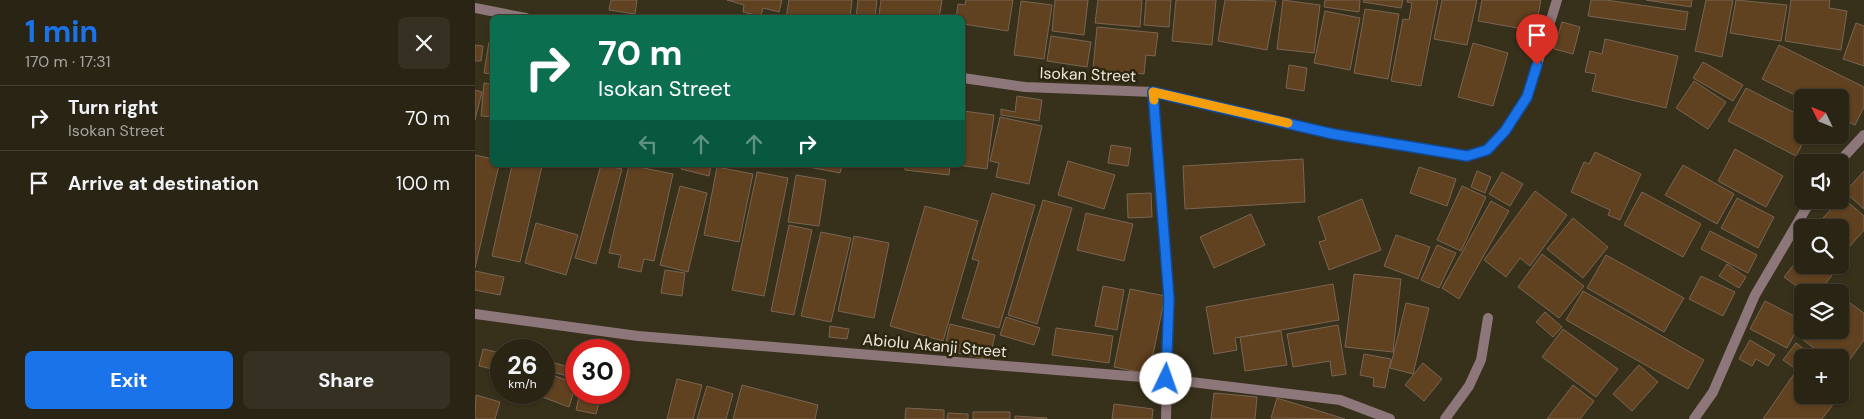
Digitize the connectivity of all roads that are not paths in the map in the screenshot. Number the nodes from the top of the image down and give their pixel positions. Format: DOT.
graph roads {
  1 [pos="1557,0"];
  2 [pos="475,8"];
  3 [pos="511,15"];
  4 [pos="965,78"];
  5 [pos="1153,92"];
  6 [pos="1864,135"];
  7 [pos="1846,154"];
  8 [pos="1806,209"];
  9 [pos="475,314"];
  10 [pos="1488,318"];
  11 [pos="1166,379"];
  12 [pos="1166,419"];
  13 [pos="1391,419"];
  14 [pos="1445,419"];
  15 [pos="1694,419"];
  1 -- 5 [label="street, Isokan Street"];
  2 -- 3 [label="street"];
  4 -- 5 [label="street, Isokan Street"];
  5 -- 11 [label="street"];
  6 -- 7 [label="street"];
  8 -- 15 [label="street"];
  9 -- 11 [label="street, Abiolu Akanji Street"];
  10 -- 14 [label="street"];
  11 -- 12 [label="street"];
  11 -- 13 [label="street, Abiolu Akanji Street"];
}
